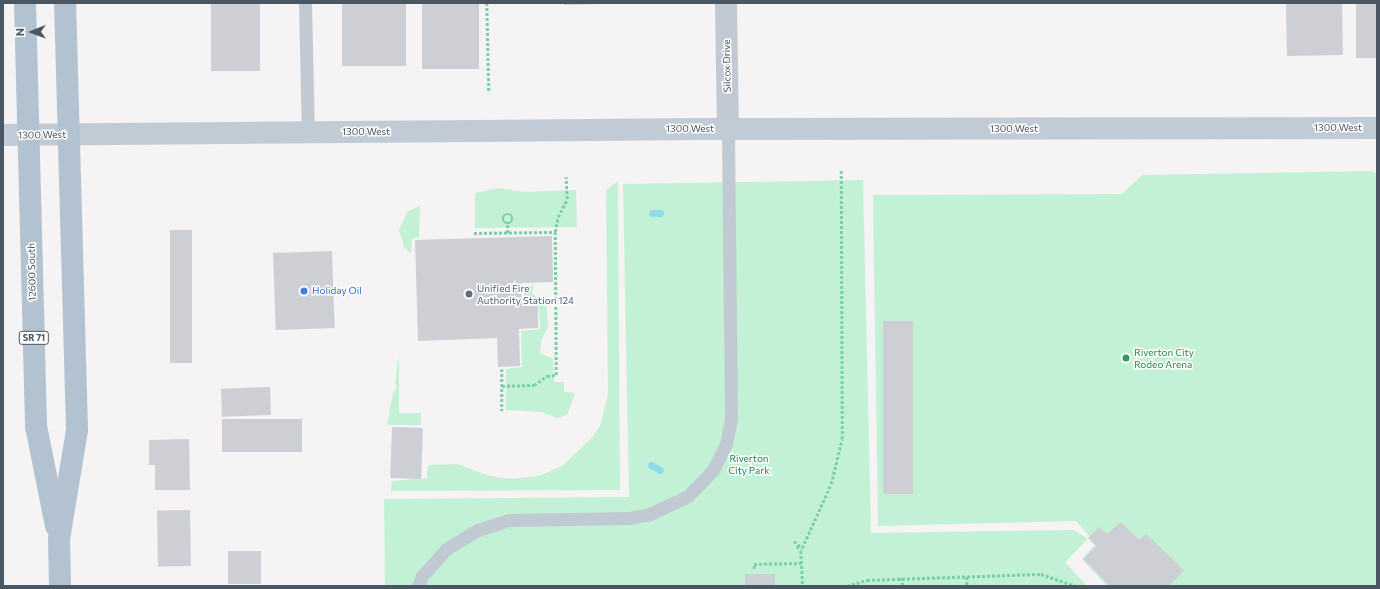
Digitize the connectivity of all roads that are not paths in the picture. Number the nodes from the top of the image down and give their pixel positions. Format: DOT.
graph roads {
  1 [pos="25,3"];
  2 [pos="65,3"];
  3 [pos="305,3"];
  4 [pos="726,3"];
  5 [pos="1377,128"];
  6 [pos="728,129"];
  7 [pos="308,133"];
  8 [pos="69,134"];
  9 [pos="3,135"];
  10 [pos="29,135"];
  11 [pos="59,539"];
  12 [pos="60,586"];
  13 [pos="418,586"];
  1 -- 10 [label="main road, 12600 South / SR 71"];
  2 -- 8 [label="main road, 12600 South / SR 71"];
  3 -- 7 [label="lane"];
  4 -- 6 [label="street, Silcox Drive"];
  5 -- 6 [label="street, 1300 West"];
  6 -- 7 [label="street, 1300 West"];
  6 -- 13 [label="lane"];
  7 -- 8 [label="street, 1300 West"];
  8 -- 10 [label="street, 1300 West"];
  8 -- 11 [label="main road, 12600 South / SR 71"];
  9 -- 10 [label="street, 1300 West"];
  10 -- 11 [label="main road, 12600 South / SR 71"];
  11 -- 12 [label="main road, 12600 South / SR 71"];
}
